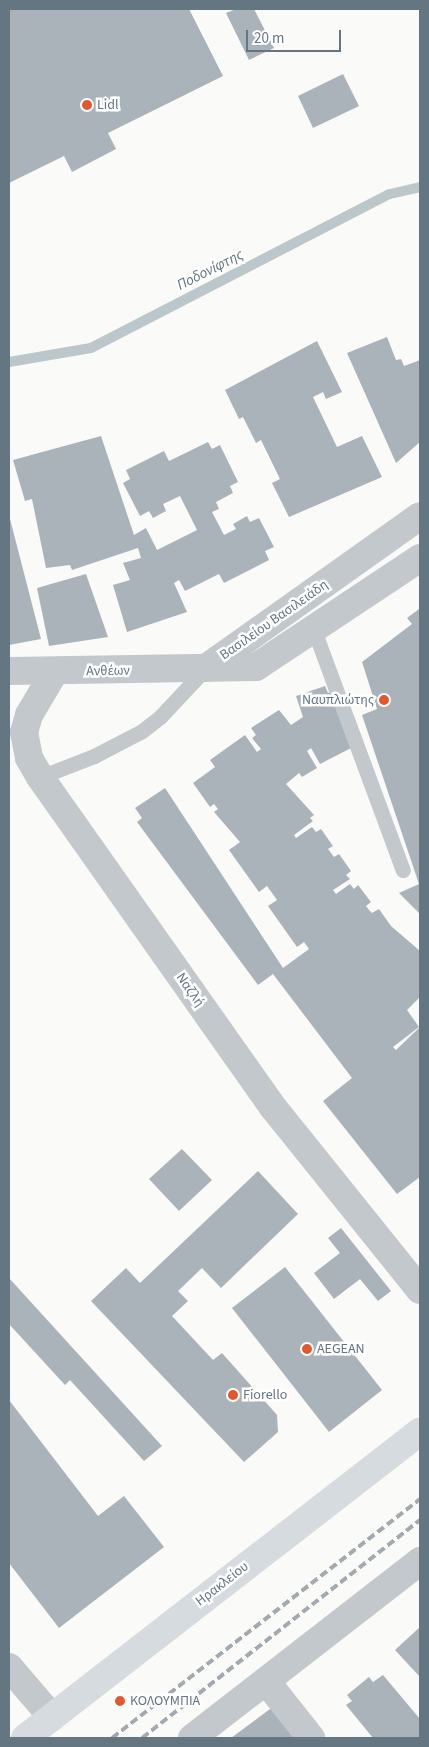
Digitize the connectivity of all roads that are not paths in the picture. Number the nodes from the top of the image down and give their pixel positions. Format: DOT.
graph roads {
  1 [pos="420,516"];
  2 [pos="420,558"];
  3 [pos="314,630"];
  4 [pos="206,668"];
  5 [pos="9,671"];
  6 [pos="55,671"];
  7 [pos="40,777"];
  8 [pos="403,870"];
  9 [pos="420,1290"];
  10 [pos="420,1432"];
  11 [pos="420,1561"];
  12 [pos="9,1667"];
  13 [pos="266,1680"];
  14 [pos="52,1717"];
  15 [pos="25,1738"];
  16 [pos="192,1738"];
  17 [pos="311,1738"];
  1 -- 4 [label="street, Βασιλείου Βασιλειάδη"];
  2 -- 3 [label="street, Βασιλείου Βασιλειάδη"];
  3 -- 4 [label="street, Βασιλείου Βασιλειάδη"];
  3 -- 8 [label="lane"];
  4 -- 6 [label="street, Ανθέων"];
  4 -- 7 [label="lane"];
  5 -- 6 [label="street, Ανθέων"];
  6 -- 7 [label="street, Ναζλή"];
  7 -- 9 [label="street, Ναζλή"];
  10 -- 14 [label="main road, Ηρακλείου"];
  11 -- 13 [label="street"];
  12 -- 14 [label="street"];
  13 -- 16 [label="street"];
  13 -- 17 [label="street"];
  14 -- 15 [label="main road, Ηρακλείου"];
}
